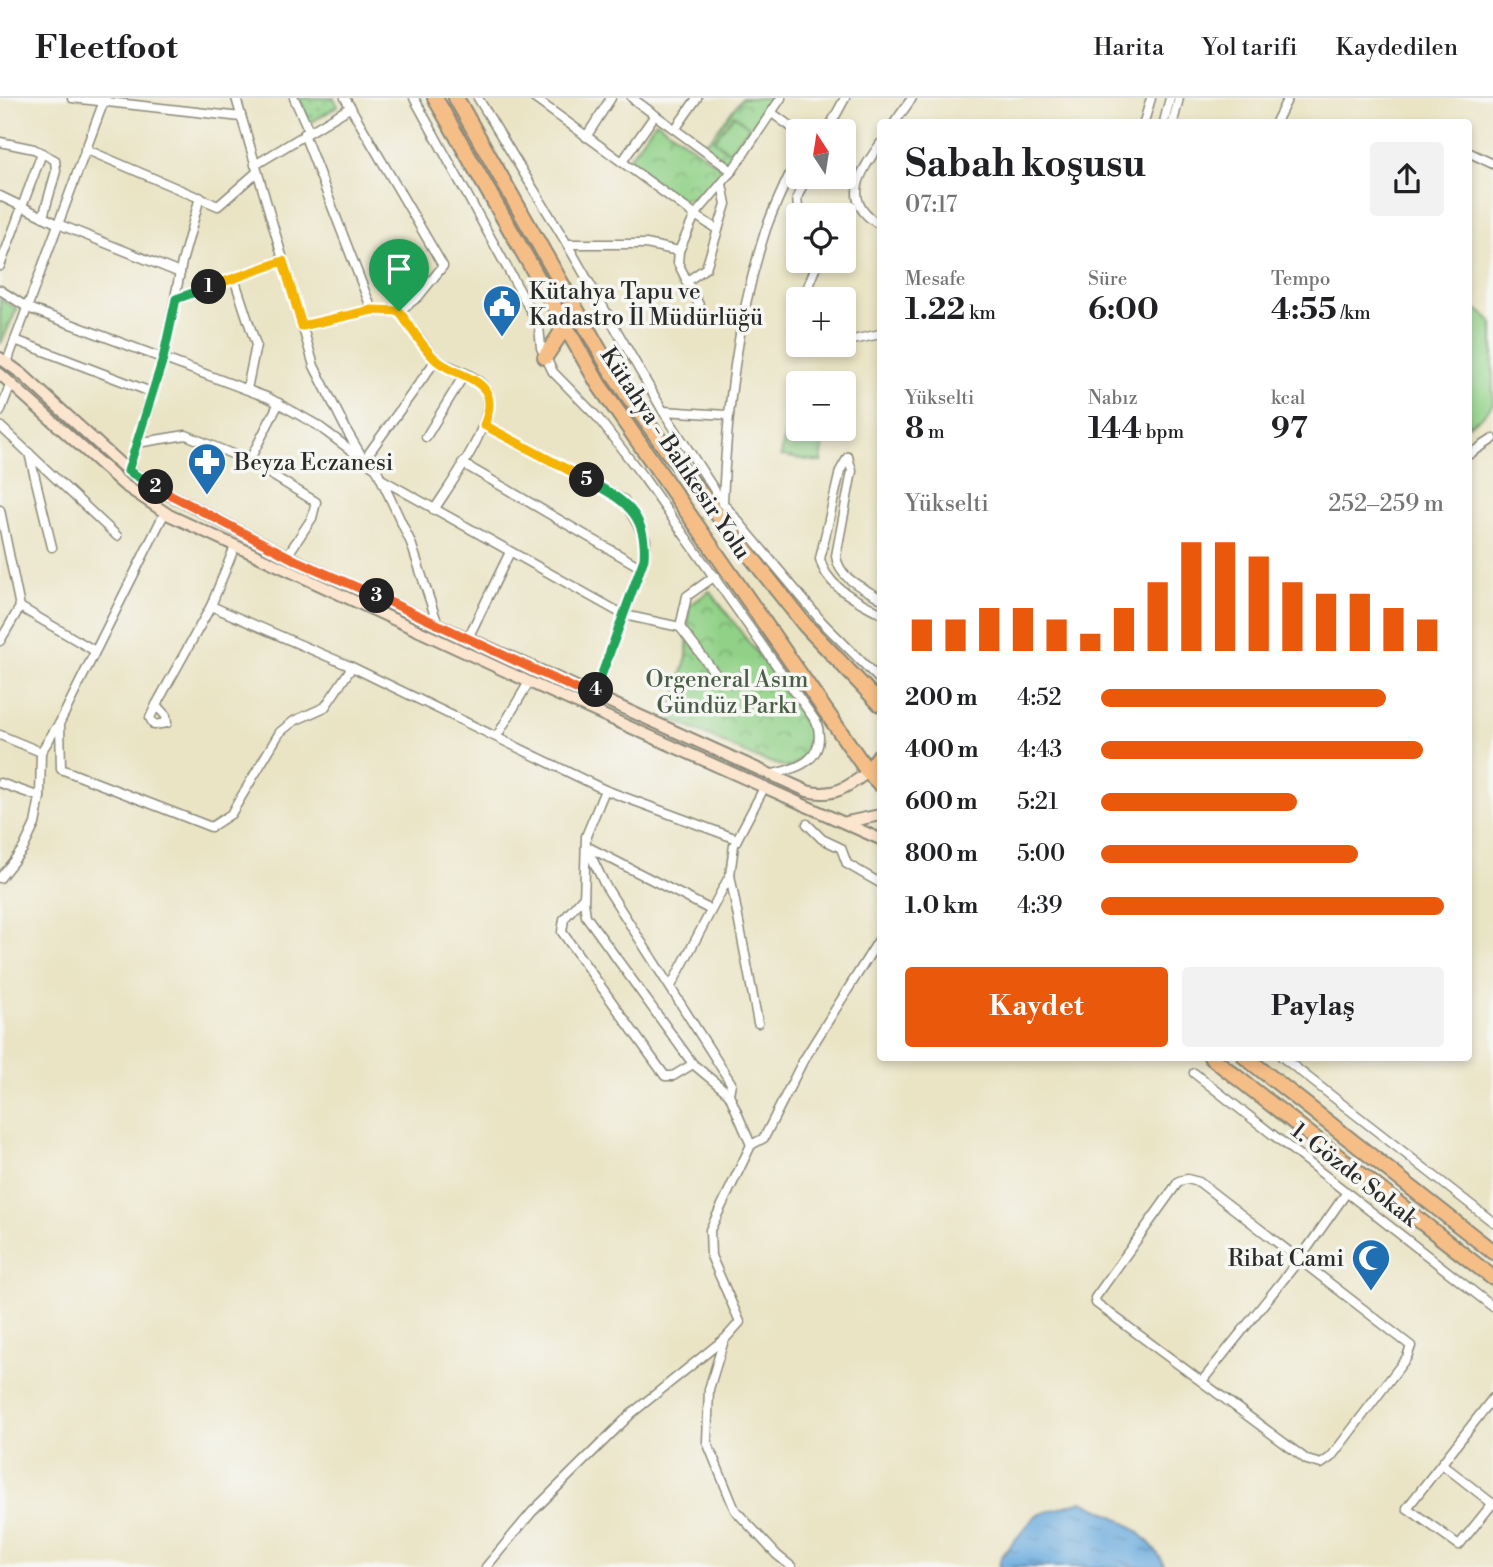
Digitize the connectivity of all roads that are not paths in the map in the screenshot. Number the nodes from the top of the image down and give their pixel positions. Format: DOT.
graph roads {
  1 [pos="73,98"];
  2 [pos="236,98"];
  3 [pos="294,98"];
  4 [pos="345,98"];
  5 [pos="414,98"];
  6 [pos="435,98"];
  7 [pos="456,98"];
  8 [pos="478,98"];
  9 [pos="534,98"];
  10 [pos="611,98"];
  11 [pos="632,98"];
  12 [pos="697,98"];
  13 [pos="781,98"];
  14 [pos="845,98"];
  15 [pos="912,98"];
  16 [pos="1151,98"];
  17 [pos="1170,98"];
  18 [pos="1180,98"];
  19 [pos="1288,98"];
  20 [pos="104,100"];
  21 [pos="351,107"];
  22 [pos="772,113"];
  23 [pos="655,115"];
  24 [pos="241,117"];
  25 [pos="834,119"];
  26 [pos="897,119"];
  27 [pos="1145,119"];
  28 [pos="1165,119"];
  29 [pos="1174,119"];
  30 [pos="1278,119"];
  31 [pos="786,123"];
  32 [pos="676,128"];
  33 [pos="306,133"];
  34 [pos="586,137"];
  35 [pos="0,142"];
  36 [pos="877,148"];
  37 [pos="85,149"];
  38 [pos="42,153"];
  39 [pos="1472,154"];
  40 [pos="622,162"];
  41 [pos="1493,164"];
  42 [pos="256,169"];
  43 [pos="732,171"];
  44 [pos="786,183"];
  45 [pos="722,184"];
  46 [pos="0,196"];
  47 [pos="200,197"];
  48 [pos="22,207"];
  49 [pos="695,215"];
  50 [pos="43,217"];
  51 [pos="877,223"];
  52 [pos="58,225"];
  53 [pos="718,230"];
  54 [pos="568,244"];
  55 [pos="679,251"];
  56 [pos="283,261"];
  57 [pos="0,266"];
  58 [pos="180,273"];
  59 [pos="234,278"];
  60 [pos="686,282"];
  61 [pos="0,290"];
  62 [pos="176,299"];
  63 [pos="28,308"];
  64 [pos="372,310"];
  65 [pos="399,311"];
  66 [pos="560,321"];
  67 [pos="741,323"];
  68 [pos="302,326"];
  69 [pos="877,335"];
  70 [pos="856,339"];
  71 [pos="15,340"];
  72 [pos="545,357"];
  73 [pos="163,359"];
  74 [pos="3,360"];
  75 [pos="436,360"];
  76 [pos="0,374"];
  77 [pos="464,374"];
  78 [pos="11,383"];
  79 [pos="247,389"];
  80 [pos="151,392"];
  81 [pos="279,403"];
  82 [pos="663,411"];
  83 [pos="0,412"];
  84 [pos="727,415"];
  85 [pos="484,425"];
  86 [pos="0,426"];
  87 [pos="426,437"];
  88 [pos="1493,439"];
  89 [pos="137,443"];
  90 [pos="1472,452"];
  91 [pos="29,453"];
  92 [pos="364,460"];
  93 [pos="249,461"];
  94 [pos="462,463"];
  95 [pos="128,471"];
  96 [pos="382,480"];
  97 [pos="723,503"];
  98 [pos="0,510"];
  99 [pos="434,510"];
  100 [pos="165,512"];
  101 [pos="3,530"];
  102 [pos="117,536"];
  103 [pos="235,546"];
  104 [pos="52,547"];
  105 [pos="510,552"];
  106 [pos="287,555"];
  107 [pos="640,567"];
  108 [pos="715,576"];
  109 [pos="877,596"];
  110 [pos="211,606"];
  111 [pos="20,607"];
  112 [pos="877,611"];
  113 [pos="624,615"];
  114 [pos="437,622"];
  115 [pos="680,626"];
  116 [pos="468,636"];
  117 [pos="0,641"];
  118 [pos="95,651"];
  119 [pos="352,667"];
  120 [pos="718,677"];
  121 [pos="877,677"];
  122 [pos="529,682"];
  123 [pos="593,697"];
  124 [pos="877,701"];
  125 [pos="156,705"];
  126 [pos="60,722"];
  127 [pos="0,735"];
  128 [pos="497,736"];
  129 [pos="41,752"];
  130 [pos="877,759"];
  131 [pos="868,772"];
  132 [pos="767,780"];
  133 [pos="877,781"];
  134 [pos="0,783"];
  135 [pos="605,790"];
  136 [pos="40,797"];
  137 [pos="877,816"];
  138 [pos="847,822"];
  139 [pos="807,824"];
  140 [pos="877,837"];
  141 [pos="737,839"];
  142 [pos="586,846"];
  143 [pos="730,875"];
  144 [pos="0,878"];
  145 [pos="877,881"];
  146 [pos="584,897"];
  147 [pos="711,910"];
  148 [pos="877,943"];
  149 [pos="671,986"];
  150 [pos="758,1023"];
  151 [pos="1217,1061"];
  152 [pos="1250,1061"];
  153 [pos="1287,1061"];
  154 [pos="693,1064"];
  155 [pos="1194,1073"];
  156 [pos="729,1094"];
  157 [pos="751,1145"];
  158 [pos="1347,1192"];
  159 [pos="1493,1222"];
  160 [pos="1493,1252"];
  161 [pos="1299,1260"];
  162 [pos="1493,1278"];
  163 [pos="1493,1307"];
  164 [pos="724,1340"];
  165 [pos="1202,1381"];
  166 [pos="1493,1398"];
  167 [pos="1442,1464"];
  168 [pos="1493,1503"];
  169 [pos="486,1567"];
  170 [pos="792,1567"];
  1 -- 20 [label="street"];
  2 -- 24 [label="street"];
  3 -- 33 [label="street"];
  4 -- 21 [label="street"];
  5 -- 72 [label="street"];
  6 -- 66 [label="highway, Kütahya - Balıkesir Yolu"];
  7 -- 124 [label="highway, Kütahya - Balıkesir Yolu"];
  8 -- 54 [label="street"];
  9 -- 34 [label="street"];
  10 -- 34 [label="street"];
  11 -- 23 [label="street"];
  12 -- 32 [label="street"];
  13 -- 22 [label="street"];
  14 -- 25 [label="street"];
  15 -- 26 [label="street"];
  16 -- 27 [label="street"];
  17 -- 28 [label="street"];
  18 -- 29 [label="street"];
  19 -- 30 [label="street"];
  20 -- 24 [label="street"];
  20 -- 37 [label="street"];
  21 -- 33 [label="street"];
  21 -- 65 [label="street"];
  22 -- 31 [label="street"];
  22 -- 43 [label="street"];
  23 -- 32 [label="street"];
  23 -- 40 [label="street"];
  24 -- 42 [label="street"];
  32 -- 43 [label="street"];
  33 -- 42 [label="street"];
  33 -- 64 [label="street"];
  34 -- 40 [label="street"];
  35 -- 38 [label="street"];
  36 -- 51 [label="street"];
  37 -- 47 [label="street"];
  37 -- 52 [label="street"];
  38 -- 48 [label="street"];
  38 -- 50 [label="street"];
  39 -- 41 [label="street"];
  40 -- 49 [label="street"];
  42 -- 47 [label="street"];
  42 -- 56 [label="street"];
  43 -- 45 [label="street"];
  44 -- 67 [label="street"];
  45 -- 49 [label="street"];
  45 -- 53 [label="street"];
  46 -- 48 [label="street"];
  47 -- 58 [label="street"];
  48 -- 50 [label="street"];
  48 -- 57 [label="street"];
  49 -- 53 [label="street"];
  49 -- 55 [label="street"];
  50 -- 52 [label="street"];
  52 -- 58 [label="street"];
  52 -- 63 [label="street"];
  53 -- 60 [label="street"];
  54 -- 55 [label="street"];
  54 -- 82 [label="street"];
  55 -- 60 [label="street"];
  56 -- 59 [label="street"];
  56 -- 68 [label="street"];
  58 -- 62 [label="street"];
  59 -- 62 [label="street"];
  59 -- 79 [label="street"];
  60 -- 67 [label="street"];
  61 -- 63 [label="street"];
  62 -- 73 [label="street"];
  63 -- 71 [label="street"];
  63 -- 73 [label="street"];
  64 -- 65 [label="street"];
  64 -- 68 [label="street"];
  65 -- 75 [label="street"];
  66 -- 72 [label="highway"];
  66 -- 131 [label="highway, Kütahya - Balıkesir Yolu"];
  67 -- 84 [label="street"];
  68 -- 92 [label="street"];
  69 -- 70 [label="street"];
  71 -- 74 [label="street"];
  71 -- 80 [label="street"];
  72 -- 108 [label="street"];
  73 -- 79 [label="street"];
  73 -- 80 [label="street"];
  74 -- 95 [label="main road"];
  75 -- 77 [label="street"];
  75 -- 92 [label="street"];
  76 -- 78 [label="main road"];
  77 -- 85 [label="street"];
  77 -- 87 [label="street"];
  78 -- 83 [label="street"];
  78 -- 100 [label="main road"];
  79 -- 81 [label="street"];
  80 -- 89 [label="street"];
  81 -- 92 [label="street"];
  81 -- 93 [label="street"];
  82 -- 84 [label="street"];
  82 -- 97 [label="street"];
  84 -- 97 [label="street"];
  85 -- 94 [label="street"];
  85 -- 107 [label="street"];
  86 -- 91 [label="street"];
  88 -- 90 [label="street"];
  89 -- 93 [label="street"];
  89 -- 95 [label="street"];
  91 -- 102 [label="street"];
  91 -- 104 [label="street"];
  92 -- 96 [label="street"];
  93 -- 106 [label="street"];
  94 -- 99 [label="street"];
  94 -- 107 [label="street"];
  95 -- 106 [label="main road"];
  96 -- 99 [label="street"];
  96 -- 114 [label="street"];
  97 -- 121 [label="street"];
  98 -- 101 [label="street"];
  99 -- 105 [label="street"];
  100 -- 103 [label="main road"];
  100 -- 118 [label="street"];
  101 -- 111 [label="street"];
  103 -- 110 [label="street"];
  103 -- 122 [label="main road"];
  105 -- 113 [label="street"];
  105 -- 116 [label="street"];
  106 -- 114 [label="main road"];
  107 -- 113 [label="street"];
  108 -- 115 [label="street"];
  108 -- 132 [label="street"];
  109 -- 112 [label="street"];
  110 -- 119 [label="street"];
  110 -- 125 [label="street"];
  111 -- 117 [label="street"];
  111 -- 118 [label="street"];
  113 -- 115 [label="street"];
  113 -- 123 [label="street"];
  114 -- 116 [label="main road"];
  115 -- 120 [label="street"];
  116 -- 123 [label="main road"];
  118 -- 126 [label="street"];
  119 -- 126 [label="street"];
  119 -- 128 [label="street"];
  122 -- 128 [label="street"];
  122 -- 132 [label="main road"];
  123 -- 132 [label="main road"];
  126 -- 129 [label="street"];
  127 -- 129 [label="street"];
  128 -- 135 [label="street"];
  129 -- 136 [label="street"];
  130 -- 131 [label="highway"];
  131 -- 132 [label="main road"];
  131 -- 133 [label="highway, Kütahya - Balıkesir Yolu"];
  132 -- 138 [label="main road"];
  132 -- 141 [label="street"];
  134 -- 136 [label="street"];
  135 -- 141 [label="street"];
  135 -- 142 [label="street"];
  136 -- 144 [label="street"];
  137 -- 138 [label="main road"];
  138 -- 140 [label="main road"];
  139 -- 145 [label="street"];
  141 -- 143 [label="street"];
  142 -- 146 [label="street"];
  142 -- 147 [label="street"];
  142 -- 149 [label="street"];
  143 -- 147 [label="street"];
  143 -- 150 [label="street"];
  146 -- 154 [label="street"];
  146 -- 154 [label="street"];
  147 -- 149 [label="street"];
  148 -- 157 [label="street"];
  149 -- 156 [label="street"];
  151 -- 162 [label="highway"];
  152 -- 160 [label="highway"];
  153 -- 159 [label="street"];
  154 -- 156 [label="street"];
  155 -- 158 [label="street, 1. Gözde Sokak"];
  156 -- 157 [label="street"];
  157 -- 164 [label="street"];
  158 -- 161 [label="street"];
  158 -- 163 [label="street, 1. Gözde Sokak"];
  161 -- 165 [label="street"];
  161 -- 165 [label="street"];
  161 -- 165 [label="street"];
  164 -- 169 [label="street"];
  164 -- 170 [label="street"];
  166 -- 167 [label="street"];
  167 -- 168 [label="street"];
  167 -- 168 [label="street"];
}
